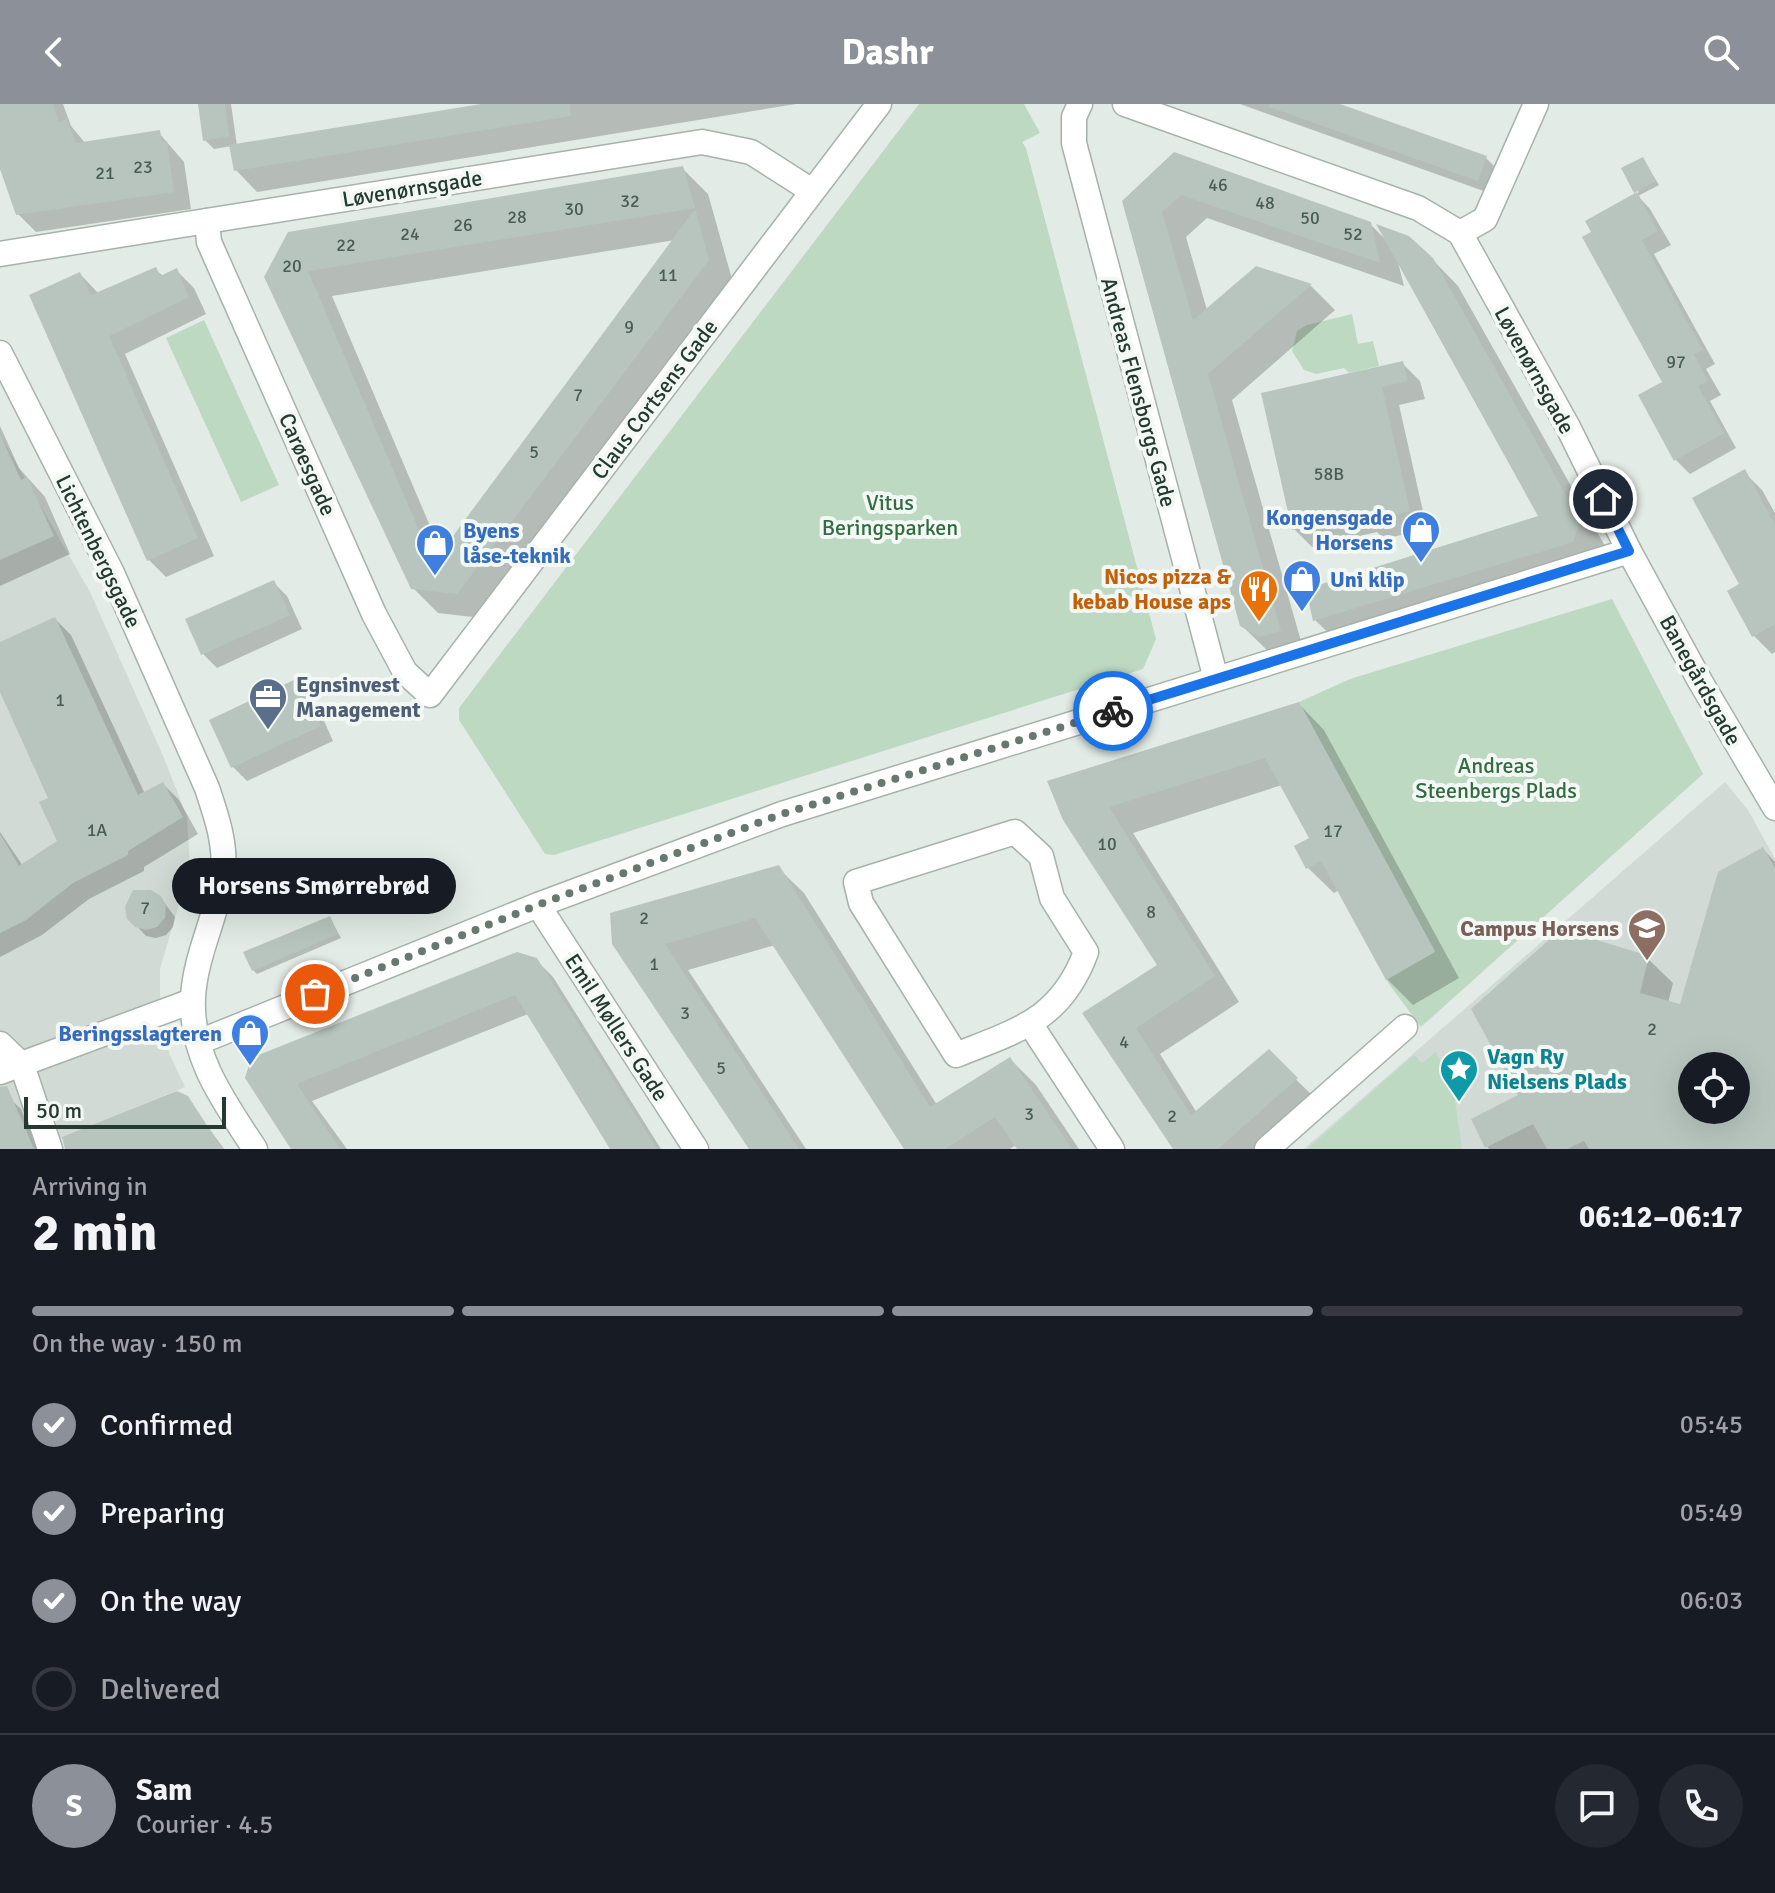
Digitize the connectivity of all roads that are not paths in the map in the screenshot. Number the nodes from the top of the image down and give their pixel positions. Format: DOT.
graph roads {
  1 [pos="879,104"];
  2 [pos="1080,104"];
  3 [pos="1125,104"];
  4 [pos="1536,104"];
  5 [pos="812,191"];
  6 [pos="207,221"];
  7 [pos="1460,233"];
  8 [pos="0,254"];
  9 [pos="0,353"];
  10 [pos="1629,551"];
  11 [pos="1216,679"];
  12 [pos="430,695"];
  13 [pos="1775,808"];
  14 [pos="538,905"];
  15 [pos="192,1001"];
  16 [pos="1031,1025"];
  17 [pos="1405,1027"];
  18 [pos="199,1042"];
  19 [pos="0,1044"];
  20 [pos="11,1068"];
  21 [pos="49,1146"];
  22 [pos="255,1149"];
  23 [pos="696,1149"];
  24 [pos="1112,1149"];
  25 [pos="1267,1149"];
  1 -- 5 [label="street, Claus Cortsens Gade"];
  2 -- 11 [label="street, Andreas Flensborgs Gade"];
  3 -- 7 [label="street"];
  4 -- 7 [label="street"];
  5 -- 6 [label="street, Løvenørnsgade"];
  5 -- 12 [label="street, Claus Cortsens Gade"];
  6 -- 8 [label="street, Løvenørnsgade"];
  6 -- 12 [label="street, Carøesgade"];
  7 -- 10 [label="street, Løvenørnsgade"];
  9 -- 15 [label="street, Lichtenbergsgade"];
  10 -- 11 [label="street"];
  10 -- 13 [label="street, Banegårdsgade"];
  11 -- 14 [label="street"];
  14 -- 18 [label="street"];
  14 -- 23 [label="street, Emil Møllers Gade"];
  15 -- 18 [label="street"];
  15 -- 20 [label="street"];
  16 -- 16 [label="street"];
  16 -- 24 [label="street"];
  17 -- 25 [label="street"];
  18 -- 22 [label="street"];
  19 -- 20 [label="street"];
  20 -- 21 [label="street"];
}
